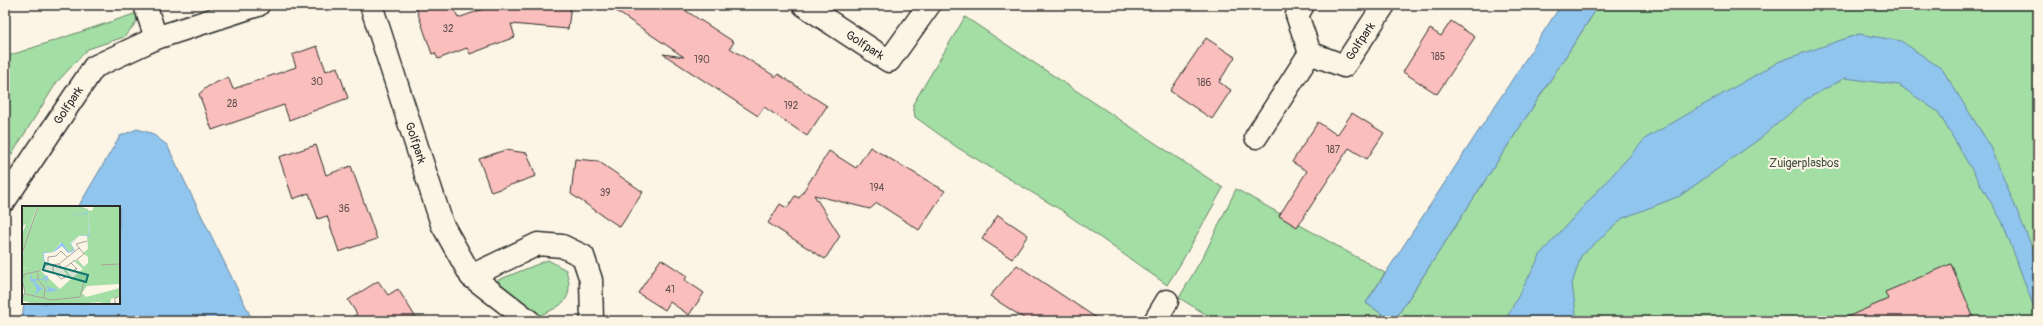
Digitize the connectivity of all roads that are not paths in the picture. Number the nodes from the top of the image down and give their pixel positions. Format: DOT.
graph roads {
  1 [pos="145,5"];
  2 [pos="258,5"];
  3 [pos="371,5"];
  4 [pos="804,5"];
  5 [pos="929,5"];
  6 [pos="1303,5"];
  7 [pos="1384,5"];
  8 [pos="156,38"];
  9 [pos="1310,53"];
  10 [pos="1256,137"];
  11 [pos="5,200"];
  12 [pos="471,276"];
  13 [pos="1167,301"];
  14 [pos="529,321"];
  15 [pos="592,321"];
  16 [pos="1155,321"];
  1 -- 8 [label="street"];
  2 -- 8 [label="street, Golfpark"];
  3 -- 12 [label="street, Golfpark"];
  4 -- 5 [label="street, Golfpark"];
  6 -- 9 [label="street"];
  7 -- 9 [label="street, Golfpark"];
  8 -- 11 [label="street, Golfpark"];
  9 -- 10 [label="street"];
  12 -- 14 [label="street, Golfpark"];
  12 -- 15 [label="street"];
  13 -- 16 [label="street"];
}
